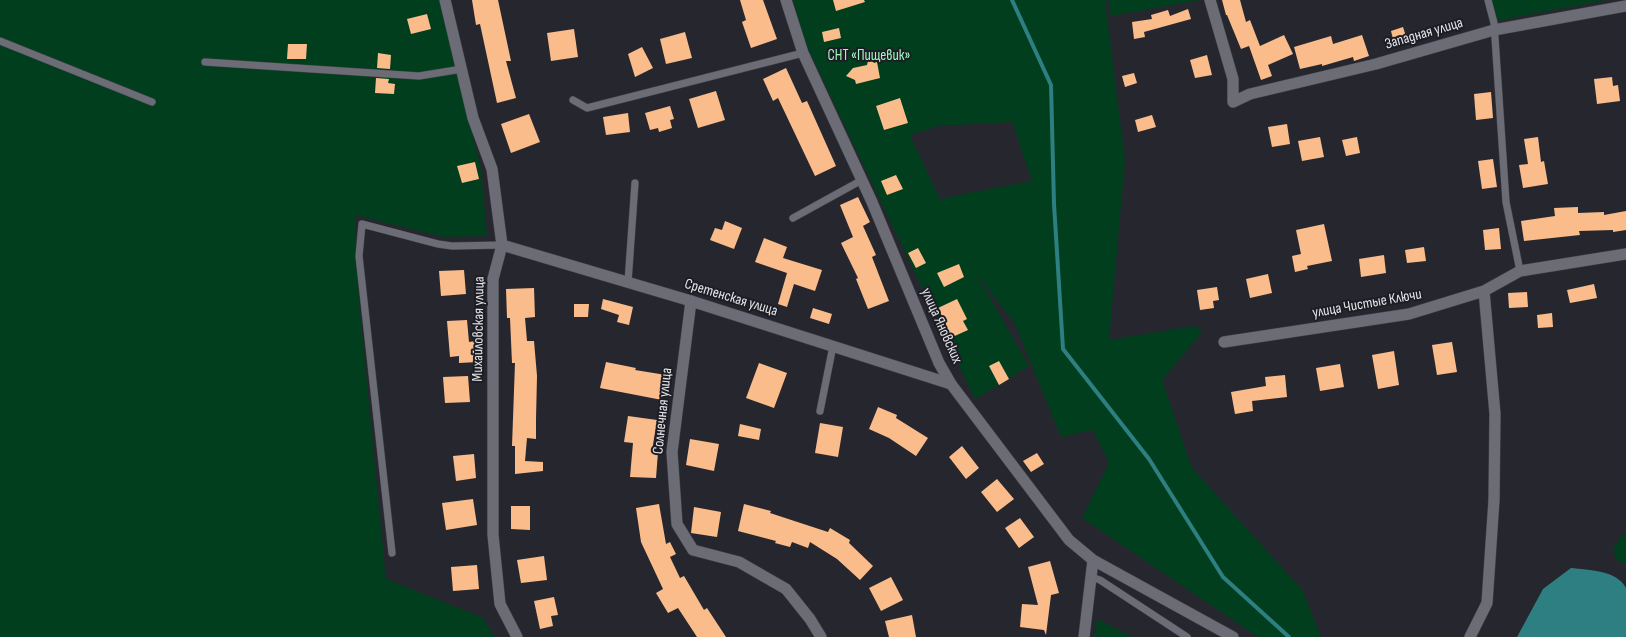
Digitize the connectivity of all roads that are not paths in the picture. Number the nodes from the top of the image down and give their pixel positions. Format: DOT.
graph roads {
  1 [pos="445,0"];
  2 [pos="786,0"];
  3 [pos="1210,0"];
  4 [pos="1488,0"];
  5 [pos="1626,6"];
  6 [pos="1494,30"];
  7 [pos="0,41"];
  8 [pos="803,53"];
  9 [pos="205,62"];
  10 [pos="462,69"];
  11 [pos="573,100"];
  12 [pos="152,102"];
  13 [pos="862,180"];
  14 [pos="635,183"];
  15 [pos="793,218"];
  16 [pos="502,245"];
  17 [pos="1626,254"];
  18 [pos="1520,271"];
  19 [pos="628,282"];
  20 [pos="1484,291"];
  21 [pos="691,301"];
  22 [pos="1224,342"];
  23 [pos="833,346"];
  24 [pos="951,384"];
  25 [pos="820,412"];
  26 [pos="392,553"];
  27 [pos="1093,560"];
  28 [pos="1091,577"];
  29 [pos="517,637"];
  30 [pos="821,637"];
  31 [pos="1084,637"];
  32 [pos="1187,637"];
  33 [pos="1233,637"];
  34 [pos="1470,637"];
  1 -- 10 [label="street, Михайловская улица"];
  2 -- 8 [label="street, улица Яновских"];
  3 -- 6 [label="street, Западная улица"];
  4 -- 6 [label="lane"];
  5 -- 6 [label="street, Западная улица"];
  6 -- 18 [label="lane"];
  7 -- 12 [label="lane"];
  8 -- 11 [label="lane"];
  8 -- 13 [label="street, улица Яновских"];
  9 -- 10 [label="lane"];
  10 -- 16 [label="street, Михайловская улица"];
  13 -- 15 [label="lane"];
  13 -- 24 [label="street, улица Яновских"];
  14 -- 19 [label="lane"];
  16 -- 19 [label="street, Сретенская улица"];
  16 -- 26 [label="lane"];
  16 -- 29 [label="street, Михайловская улица"];
  17 -- 18 [label="street, улица Чистые Ключи"];
  18 -- 20 [label="street, улица Чистые Ключи"];
  19 -- 21 [label="street, Сретенская улица"];
  20 -- 22 [label="street, улица Чистые Ключи"];
  20 -- 34 [label="street"];
  21 -- 23 [label="street, Сретенская улица"];
  21 -- 30 [label="street, Солнечная улица"];
  23 -- 24 [label="street, Сретенская улица"];
  23 -- 25 [label="lane"];
  24 -- 27 [label="street, улица Яновских"];
  27 -- 28 [label="street"];
  27 -- 33 [label="street, улица Яновских"];
  28 -- 31 [label="street"];
  28 -- 32 [label="lane"];
}
